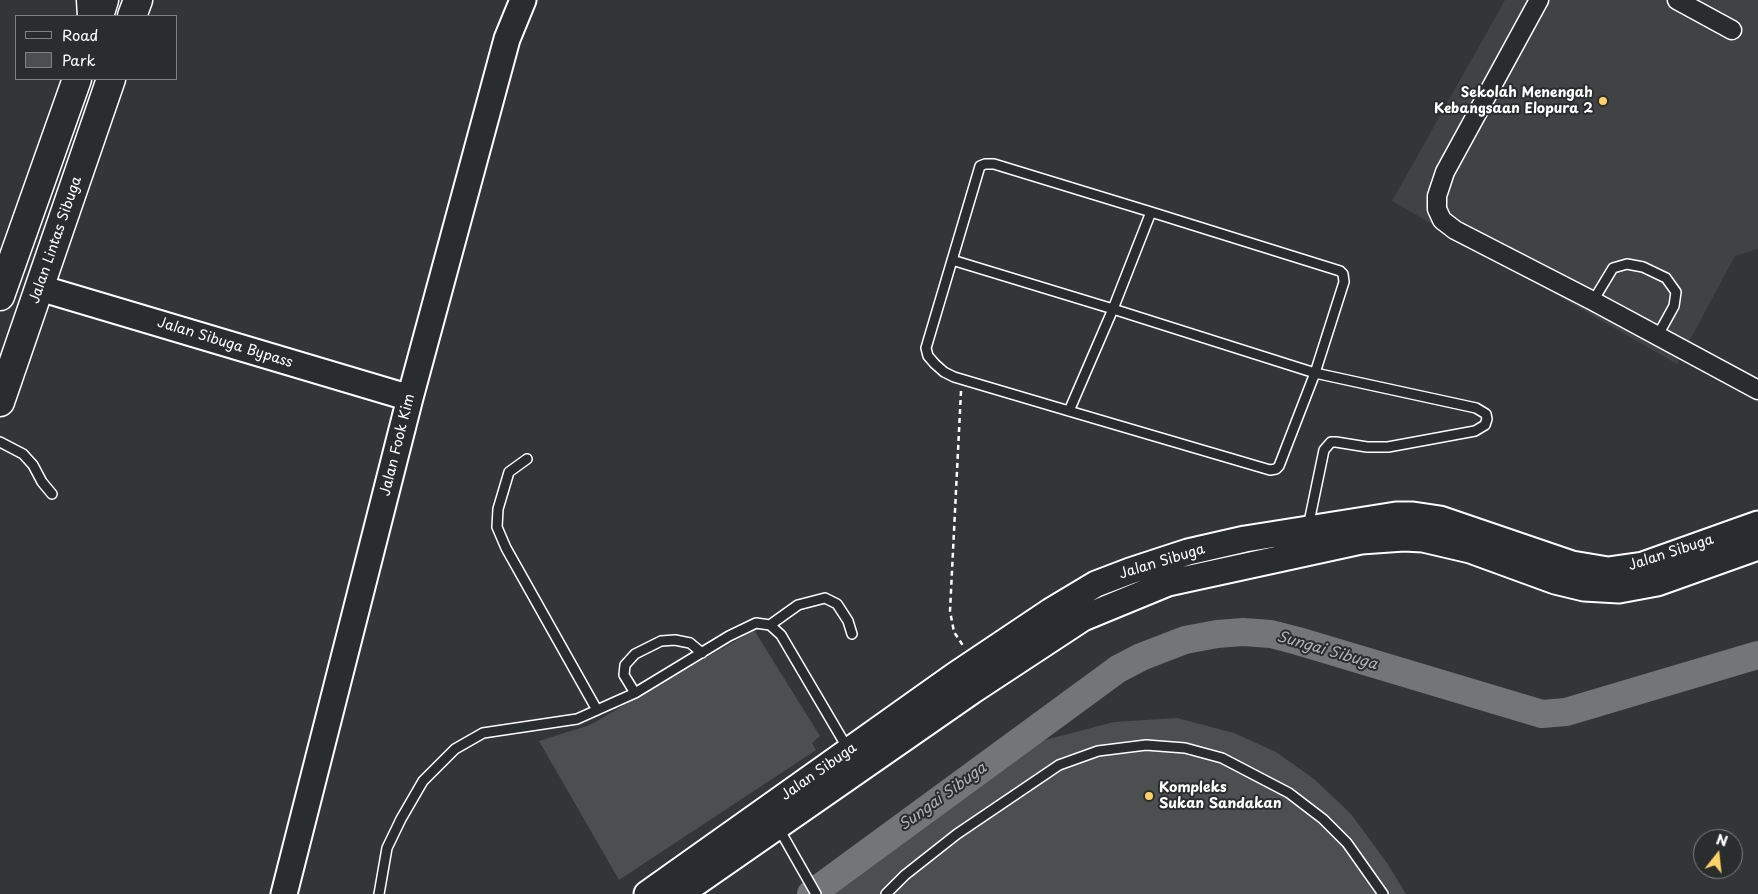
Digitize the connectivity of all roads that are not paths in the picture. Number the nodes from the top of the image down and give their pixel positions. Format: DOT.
graph roads {
  1 [pos="86,0"];
  2 [pos="104,0"];
  3 [pos="138,0"];
  4 [pos="523,0"];
  5 [pos="1539,0"];
  6 [pos="1677,0"];
  7 [pos="87,15"];
  8 [pos="99,15"];
  9 [pos="132,15"];
  10 [pos="1732,30"];
  11 [pos="77,80"];
  12 [pos="111,80"];
  13 [pos="1151,212"];
  14 [pos="7,258"];
  15 [pos="952,260"];
  16 [pos="40,288"];
  17 [pos="0,296"];
  18 [pos="1593,301"];
  19 [pos="1113,309"];
  20 [pos="1658,336"];
  21 [pos="1315,374"];
  22 [pos="1758,390"];
  23 [pos="410,398"];
  24 [pos="0,402"];
  25 [pos="1069,411"];
  26 [pos="0,442"];
  27 [pos="527,459"];
  28 [pos="52,494"];
  29 [pos="1758,524"];
  30 [pos="1307,530"];
  31 [pos="1758,548"];
  32 [pos="770,625"];
  33 [pos="852,634"];
  34 [pos="702,653"];
  35 [pos="635,693"];
  36 [pos="597,710"];
  37 [pos="849,751"];
  38 [pos="778,827"];
  39 [pos="284,894"];
  40 [pos="379,894"];
  41 [pos="646,894"];
  42 [pos="680,894"];
  43 [pos="816,894"];
  44 [pos="886,894"];
  45 [pos="1383,894"];
  1 -- 7 [label="street"];
  2 -- 8 [label="main road"];
  3 -- 9 [label="main road"];
  4 -- 23 [label="main road, Jalan Fook Kim"];
  5 -- 18 [label="street"];
  6 -- 10 [label="street"];
  11 -- 14 [label="main road"];
  12 -- 16 [label="main road, Jalan Lintas Sibuga"];
  13 -- 15 [label="lane"];
  13 -- 19 [label="lane"];
  13 -- 21 [label="lane"];
  14 -- 17 [label="main road"];
  15 -- 19 [label="lane"];
  15 -- 25 [label="lane"];
  16 -- 23 [label="main road, Jalan Sibuga Bypass"];
  16 -- 24 [label="main road, Jalan Lintas Sibuga"];
  18 -- 20 [label="street"];
  18 -- 20 [label="lane"];
  19 -- 21 [label="lane"];
  19 -- 25 [label="lane"];
  20 -- 22 [label="street"];
  21 -- 25 [label="lane"];
  21 -- 30 [label="lane"];
  23 -- 39 [label="main road, Jalan Fook Kim"];
  26 -- 28 [label="lane"];
  27 -- 36 [label="lane"];
  29 -- 30 [label="main road, Jalan Sibuga"];
  30 -- 37 [label="main road, Jalan Sibuga"];
  31 -- 38 [label="main road, Jalan Sibuga"];
  32 -- 33 [label="lane"];
  32 -- 34 [label="lane"];
  32 -- 37 [label="lane"];
  34 -- 35 [label="lane"];
  34 -- 35 [label="lane"];
  35 -- 36 [label="lane"];
  36 -- 40 [label="lane"];
  37 -- 41 [label="main road, Jalan Sibuga"];
  38 -- 42 [label="main road, Jalan Sibuga"];
  38 -- 43 [label="lane"];
  44 -- 45 [label="lane"];
}
